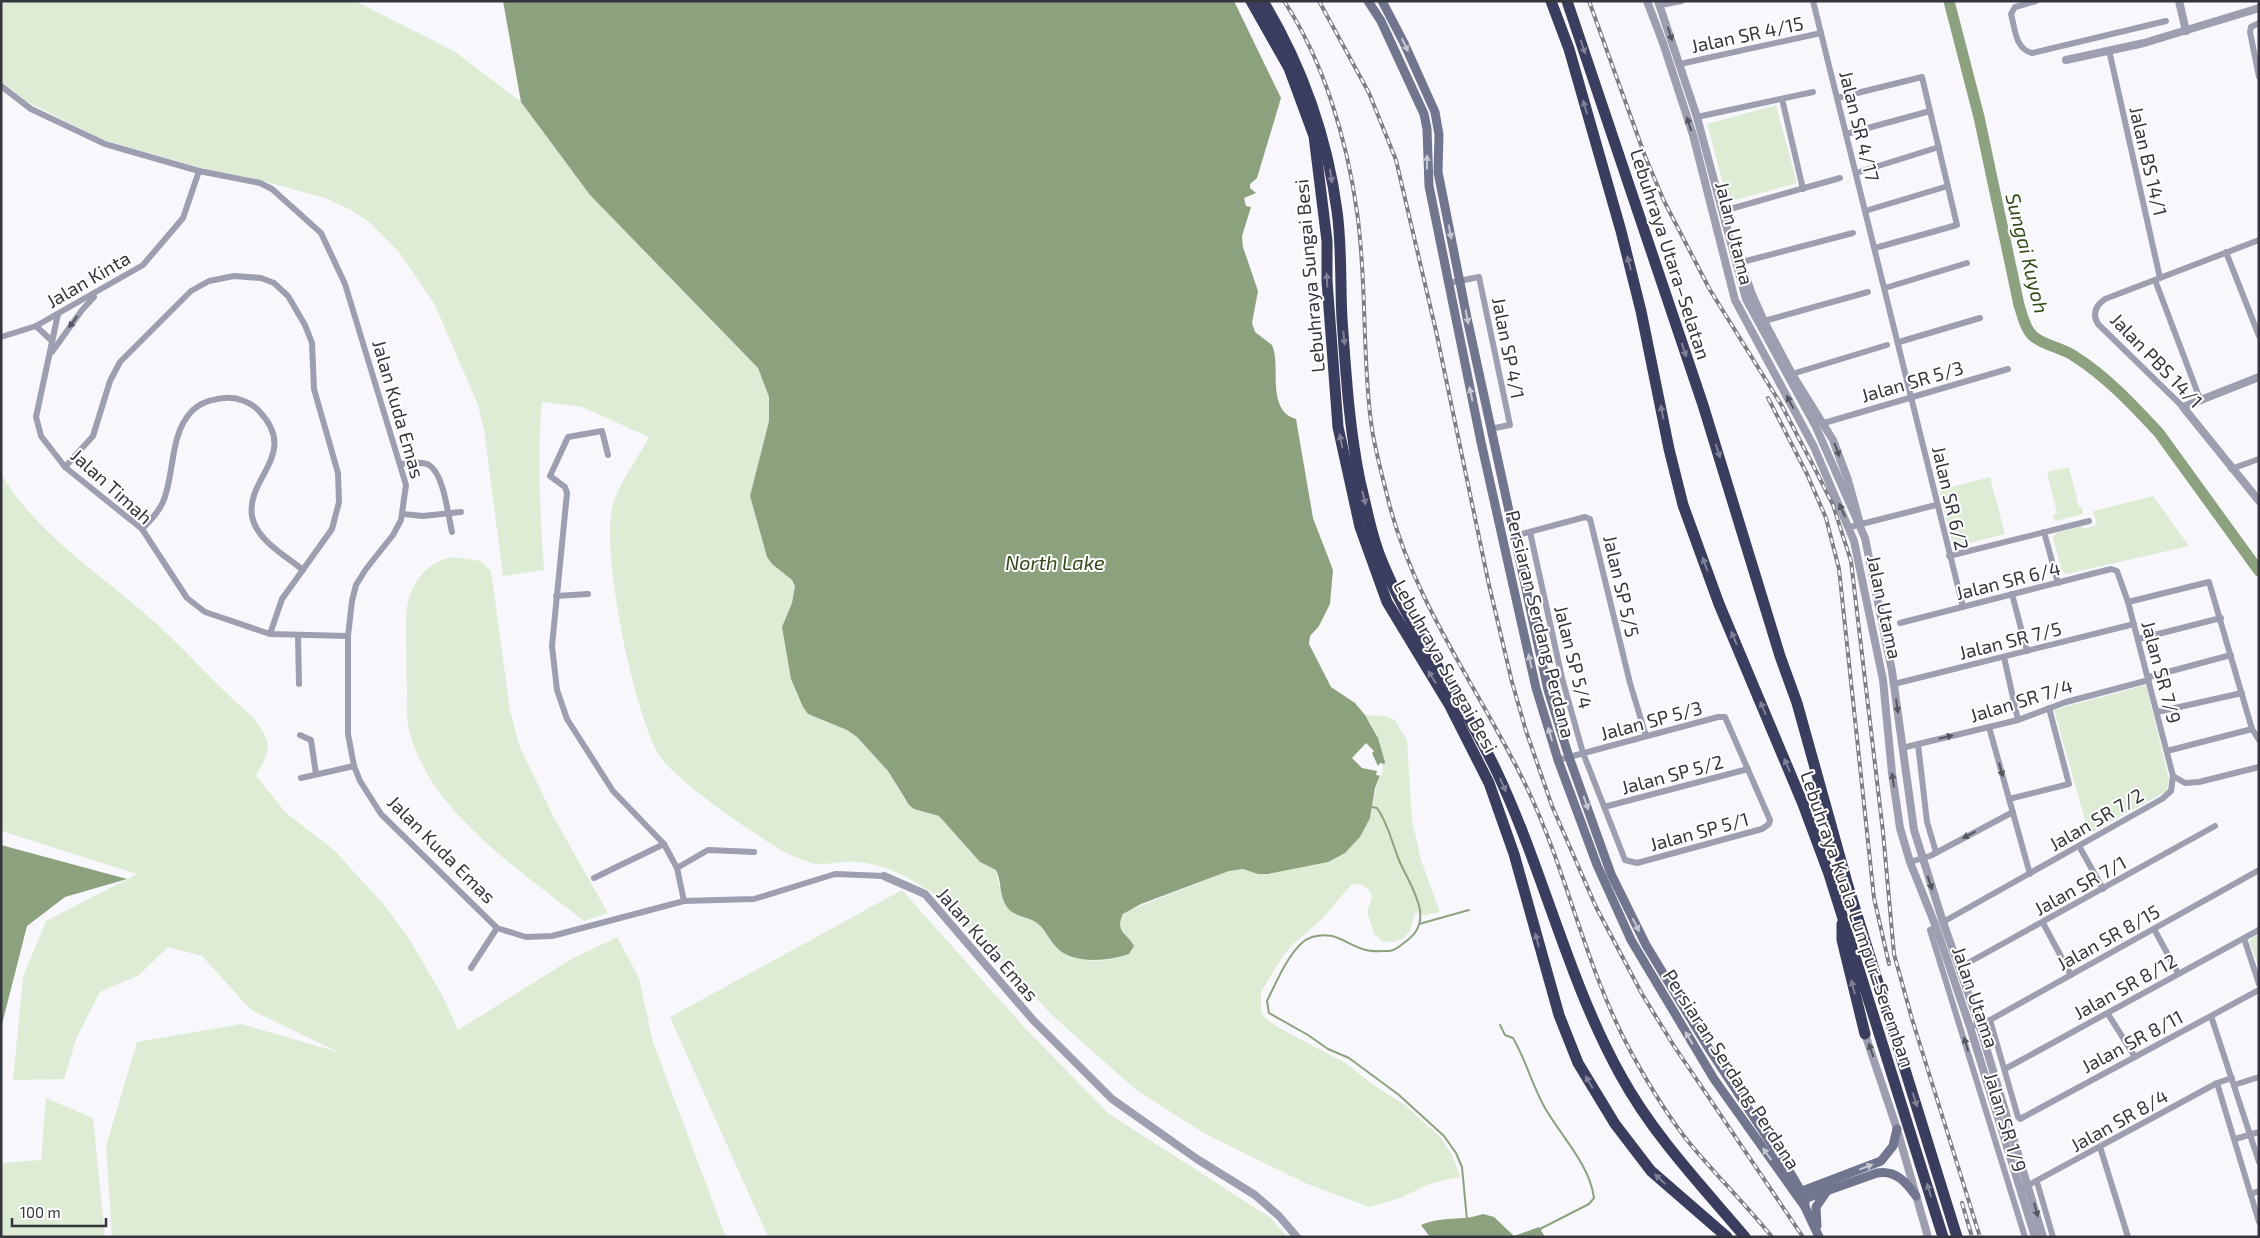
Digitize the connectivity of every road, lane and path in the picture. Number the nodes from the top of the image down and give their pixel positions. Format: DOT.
graph roads {
  1 [pos="1251,1"];
  2 [pos="1263,1"];
  3 [pos="1368,1"];
  4 [pos="1382,1"];
  5 [pos="1551,1"];
  6 [pos="1567,1"];
  7 [pos="1647,1"];
  8 [pos="1682,1"];
  9 [pos="1813,1"];
  10 [pos="2036,1"];
  11 [pos="2179,1"];
  12 [pos="1659,3"];
  13 [pos="2259,8"];
  14 [pos="2166,21"];
  15 [pos="2259,23"];
  16 [pos="2186,31"];
  17 [pos="1821,33"];
  18 [pos="2109,50"];
  19 [pos="2066,60"];
  20 [pos="1680,64"];
  21 [pos="2259,77"];
  22 [pos="1,86"];
  23 [pos="1814,92"];
  24 [pos="1837,98"];
  25 [pos="1782,99"];
  26 [pos="1930,111"];
  27 [pos="1697,117"];
  28 [pos="1846,134"];
  29 [pos="1939,147"];
  30 [pos="199,171"];
  31 [pos="1856,173"];
  32 [pos="1840,178"];
  33 [pos="1948,186"];
  34 [pos="1804,189"];
  35 [pos="1723,211"];
  36 [pos="1866,211"];
  37 [pos="1853,233"];
  38 [pos="1730,235"];
  39 [pos="2259,240"];
  40 [pos="1875,248"];
  41 [pos="2226,252"];
  42 [pos="1742,262"];
  43 [pos="1966,263"];
  44 [pos="2158,279"];
  45 [pos="1460,281"];
  46 [pos="1449,283"];
  47 [pos="1885,288"];
  48 [pos="99,292"];
  49 [pos="1868,292"];
  50 [pos="58,314"];
  51 [pos="1980,318"];
  52 [pos="1764,321"];
  53 [pos="36,326"];
  54 [pos="2259,336"];
  55 [pos="1,337"];
  56 [pos="52,341"];
  57 [pos="1898,342"];
  58 [pos="1887,345"];
  59 [pos="49,355"];
  60 [pos="2008,369"];
  61 [pos="1792,374"];
  62 [pos="2259,377"];
  63 [pos="1912,396"];
  64 [pos="2200,399"];
  65 [pos="2182,407"];
  66 [pos="1824,423"];
  67 [pos="1490,429"];
  68 [pos="608,455"];
  69 [pos="2259,459"];
  70 [pos="401,464"];
  71 [pos="65,467"];
  72 [pos="2231,469"];
  73 [pos="1502,482"];
  74 [pos="1491,485"];
  75 [pos="2259,501"];
  76 [pos="1683,505"];
  77 [pos="1936,505"];
  78 [pos="461,512"];
  79 [pos="402,514"];
  80 [pos="448,514"];
  81 [pos="1738,520"];
  82 [pos="2089,521"];
  83 [pos="1860,524"];
  84 [pos="1850,527"];
  85 [pos="142,529"];
  86 [pos="452,532"];
  87 [pos="1530,532"];
  88 [pos="2044,532"];
  89 [pos="1514,536"];
  90 [pos="1950,556"];
  91 [pos="303,570"];
  92 [pos="2121,576"];
  93 [pos="2058,583"];
  94 [pos="588,594"];
  95 [pos="2012,594"];
  96 [pos="556,596"];
  97 [pos="2128,602"];
  98 [pos="1962,607"];
  99 [pos="2220,618"];
  100 [pos="1900,623"];
  101 [pos="2134,624"];
  102 [pos="270,634"];
  103 [pos="298,635"];
  104 [pos="348,636"];
  105 [pos="2138,640"];
  106 [pos="2027,651"];
  107 [pos="2231,655"];
  108 [pos="2004,657"];
  109 [pos="2149,678"];
  110 [pos="299,684"];
  111 [pos="1894,684"];
  112 [pos="2242,693"];
  113 [pos="2049,708"];
  114 [pos="2157,712"];
  115 [pos="2018,720"];
  116 [pos="1989,727"];
  117 [pos="2252,729"];
  118 [pos="300,735"];
  119 [pos="1646,736"];
  120 [pos="2259,740"];
  121 [pos="1918,744"];
  122 [pos="1902,748"];
  123 [pos="2167,751"];
  124 [pos="1583,753"];
  125 [pos="1569,757"];
  126 [pos="1558,760"];
  127 [pos="354,766"];
  128 [pos="2259,767"];
  129 [pos="1748,770"];
  130 [pos="316,774"];
  131 [pos="2173,776"];
  132 [pos="301,778"];
  133 [pos="2009,799"];
  134 [pos="1604,808"];
  135 [pos="2013,812"];
  136 [pos="2215,826"];
  137 [pos="664,844"];
  138 [pos="2079,846"];
  139 [pos="754,852"];
  140 [pos="1936,852"];
  141 [pos="1922,858"];
  142 [pos="1910,862"];
  143 [pos="1636,863"];
  144 [pos="677,868"];
  145 [pos="2259,870"];
  146 [pos="2030,874"];
  147 [pos="884,876"];
  148 [pos="594,878"];
  149 [pos="2103,889"];
  150 [pos="684,902"];
  151 [pos="1842,914"];
  152 [pos="1943,922"];
  153 [pos="2043,923"];
  154 [pos="497,928"];
  155 [pos="1933,929"];
  156 [pos="2154,929"];
  157 [pos="2259,930"];
  158 [pos="2244,938"];
  159 [pos="471,968"];
  160 [pos="1959,968"];
  161 [pos="2178,973"];
  162 [pos="2071,975"];
  163 [pos="2259,984"];
  164 [pos="2259,990"];
  165 [pos="2108,1014"];
  166 [pos="2211,1016"];
  167 [pos="1990,1020"];
  168 [pos="1979,1024"];
  169 [pos="1970,1028"];
  170 [pos="1865,1034"];
  171 [pos="2135,1057"];
  172 [pos="2005,1069"];
  173 [pos="1724,1072"];
  174 [pos="2259,1077"];
  175 [pos="1714,1079"];
  176 [pos="2233,1082"];
  177 [pos="2217,1083"];
  178 [pos="1996,1111"];
  179 [pos="1988,1114"];
  180 [pos="1897,1129"];
  181 [pos="2259,1132"];
  182 [pos="2250,1135"];
  183 [pos="2234,1139"];
  184 [pos="2100,1147"];
  185 [pos="2259,1162"];
  186 [pos="1791,1174"];
  187 [pos="2029,1185"];
  188 [pos="1824,1187"];
  189 [pos="2259,1191"];
  190 [pos="2250,1194"];
  191 [pos="1916,1196"];
  192 [pos="1801,1198"];
  193 [pos="2259,1222"];
  194 [pos="1818,1234"];
  195 [pos="1297,1237"];
  196 [pos="1727,1237"];
  197 [pos="1745,1237"];
  198 [pos="1928,1237"];
  199 [pos="1943,1237"];
  200 [pos="1957,1237"];
  201 [pos="2025,1237"];
  202 [pos="2035,1237"];
  203 [pos="2043,1237"];
  204 [pos="2053,1237"];
  205 [pos="2128,1237"];
  196 -- 1 [label="highway, Lebuhraya Sungai Besi, one-way"];
  2 -- 197 [label="highway, Lebuhraya Sungai Besi, one-way"];
  46 -- 3 [label="main road, Persiaran Serdang Perdana, one-way"];
  4 -- 45 [label="main road, Persiaran Serdang Perdana, one-way"];
  76 -- 5 [label="highway, Lebuhraya Utara–Selatan, one-way"];
  6 -- 81 [label="highway, Lebuhraya Utara–Selatan, one-way"];
  84 -- 7 [label="street, Jalan Utama, one-way"];
  8 -- 12 [label="street"];
  9 -- 17 [label="street, Jalan SR 4/17"];
  10 -- 14 [label="street"];
  11 -- 16 [label="street"];
  12 -- 20 [label="street, Jalan Utama, one-way"];
  13 -- 16 [label="street"];
  15 -- 21 [label="street"];
  16 -- 18 [label="street"];
  17 -- 20 [label="street, Jalan SR 4/15"];
  17 -- 24 [label="street, Jalan SR 4/17"];
  18 -- 19 [label="street"];
  18 -- 44 [label="street, Jalan BS 14/1"];
  20 -- 27 [label="street, Jalan Utama"];
  22 -- 30 [label="street, Jalan Kuda Emas"];
  23 -- 25 [label="street"];
  24 -- 26 [label="street"];
  24 -- 28 [label="street, Jalan SR 4/17"];
  25 -- 27 [label="street"];
  25 -- 34 [label="street"];
  26 -- 28 [label="street"];
  26 -- 29 [label="street"];
  27 -- 35 [label="street, Jalan Utama"];
  28 -- 31 [label="street, Jalan SR 4/17"];
  29 -- 31 [label="street"];
  29 -- 33 [label="street"];
  30 -- 48 [label="street, Jalan Kinta"];
  30 -- 70 [label="street, Jalan Kuda Emas"];
  31 -- 36 [label="street, Jalan SR 4/17"];
  32 -- 34 [label="street"];
  33 -- 36 [label="street"];
  33 -- 40 [label="street"];
  34 -- 35 [label="street"];
  35 -- 38 [label="street, Jalan Utama"];
  36 -- 40 [label="street, Jalan SR 4/17"];
  37 -- 42 [label="street"];
  38 -- 42 [label="street"];
  38 -- 83 [label="street, Jalan Utama"];
  39 -- 41 [label="street, Jalan PBS 14/1"];
  40 -- 47 [label="street, Jalan SR 4/17"];
  41 -- 44 [label="street, Jalan PBS 14/1"];
  41 -- 54 [label="street"];
  42 -- 52 [label="street"];
  43 -- 47 [label="street"];
  44 -- 64 [label="street, Jalan BS 14/1"];
  44 -- 65 [label="street, Jalan PBS 14/1"];
  45 -- 46 [label="street"];
  45 -- 67 [label="main road, Persiaran Serdang Perdana, one-way"];
  45 -- 67 [label="street, Jalan SP 4/1"];
  74 -- 46 [label="main road, Persiaran Serdang Perdana, one-way"];
  47 -- 57 [label="street, Jalan SR 4/17"];
  48 -- 50 [label="street, Jalan Kinta"];
  48 -- 59 [label="street, one-way"];
  49 -- 52 [label="street"];
  50 -- 53 [label="street, Jalan Kinta"];
  50 -- 56 [label="street, Jalan Timah"];
  51 -- 57 [label="street"];
  52 -- 61 [label="street"];
  53 -- 55 [label="street, Jalan Kinta"];
  53 -- 56 [label="street"];
  56 -- 59 [label="street, Jalan Timah"];
  57 -- 63 [label="street, Jalan SR 6/2"];
  58 -- 61 [label="street"];
  59 -- 71 [label="street, Jalan Timah"];
  60 -- 63 [label="street, Jalan SR 5/3"];
  61 -- 66 [label="street"];
  62 -- 64 [label="street"];
  63 -- 66 [label="street, Jalan SR 5/3"];
  63 -- 77 [label="street, Jalan SR 6/2"];
  64 -- 65 [label="street"];
  65 -- 72 [label="street, Jalan PBS 14/1"];
  66 -- 83 [label="street, one-way"];
  67 -- 73 [label="main road, Persiaran Serdang Perdana"];
  68 -- 96 [label="street"];
  69 -- 72 [label="street"];
  70 -- 79 [label="street, Jalan Kuda Emas"];
  70 -- 80 [label="street"];
  71 -- 85 [label="street, Jalan Timah"];
  71 -- 91 [label="street"];
  72 -- 75 [label="street, Jalan PBS 14/1"];
  73 -- 74 [label="main road"];
  73 -- 89 [label="main road, Persiaran Serdang Perdana"];
  126 -- 74 [label="main road, Persiaran Serdang Perdana, one-way"];
  151 -- 76 [label="highway, Lebuhraya Kuala Lumpur–Seremban, one-way"];
  77 -- 83 [label="street"];
  77 -- 90 [label="street, Jalan SR 6/2"];
  78 -- 80 [label="street"];
  79 -- 80 [label="street"];
  79 -- 104 [label="street, Jalan Kuda Emas"];
  80 -- 86 [label="street"];
  81 -- 200 [label="highway, Lebuhraya Kuala Lumpur–Seremban, one-way"];
  82 -- 88 [label="street"];
  83 -- 84 [label="street"];
  83 -- 111 [label="street, Jalan Utama"];
  142 -- 84 [label="street, Jalan Utama, one-way"];
  85 -- 91 [label="street"];
  85 -- 102 [label="street, Jalan Timah"];
  87 -- 89 [label="street, Jalan SP 5/5"];
  87 -- 119 [label="street, Jalan SP 5/5"];
  87 -- 124 [label="street, Jalan SP 5/4"];
  88 -- 90 [label="street"];
  88 -- 93 [label="street"];
  89 -- 125 [label="main road, Persiaran Serdang Perdana"];
  90 -- 98 [label="street, Jalan SR 6/2"];
  91 -- 102 [label="street"];
  92 -- 93 [label="street, Jalan SR 6/4"];
  92 -- 97 [label="street, Jalan SR 7/9"];
  93 -- 95 [label="street, Jalan SR 6/4"];
  94 -- 96 [label="street"];
  95 -- 98 [label="street, Jalan SR 6/4"];
  95 -- 106 [label="street"];
  96 -- 137 [label="street"];
  97 -- 99 [label="street"];
  97 -- 101 [label="street, Jalan SR 7/9"];
  98 -- 100 [label="street, Jalan SR 6/4"];
  99 -- 105 [label="street"];
  99 -- 107 [label="street"];
  101 -- 105 [label="street, Jalan SR 7/9"];
  101 -- 106 [label="street, Jalan SR 7/5"];
  102 -- 103 [label="street, Jalan Timah"];
  103 -- 104 [label="street, Jalan Timah"];
  103 -- 110 [label="street"];
  104 -- 127 [label="street, Jalan Kuda Emas"];
  105 -- 109 [label="street, Jalan SR 7/9"];
  106 -- 108 [label="street, Jalan SR 7/5"];
  107 -- 109 [label="street, Jalan SR 7/4"];
  107 -- 112 [label="street"];
  108 -- 111 [label="street, Jalan SR 7/5"];
  108 -- 115 [label="street"];
  109 -- 113 [label="street, Jalan SR 7/4"];
  109 -- 114 [label="street, Jalan SR 7/9"];
  111 -- 122 [label="street, Jalan Utama, one-way"];
  112 -- 114 [label="street"];
  112 -- 117 [label="street"];
  113 -- 115 [label="street, Jalan SR 7/4"];
  113 -- 133 [label="street"];
  114 -- 123 [label="street, Jalan SR 7/9"];
  115 -- 116 [label="street, Jalan SR 7/4"];
  121 -- 116 [label="street, Jalan SR 7/4, one-way"];
  116 -- 133 [label="street, one-way"];
  117 -- 120 [label="street"];
  117 -- 123 [label="street"];
  118 -- 130 [label="street"];
  119 -- 124 [label="street, Jalan SP 5/3"];
  119 -- 129 [label="street, Jalan SP 5/3"];
  121 -- 122 [label="street, Jalan SR 7/4"];
  121 -- 140 [label="street"];
  122 -- 141 [label="street, Jalan Utama"];
  123 -- 131 [label="street, Jalan SR 7/9"];
  124 -- 125 [label="street, Jalan SP 5/3"];
  124 -- 134 [label="street, Jalan SP 5/4"];
  125 -- 126 [label="street, Jalan SP 5/3"];
  125 -- 173 [label="main road, Persiaran Serdang Perdana, one-way"];
  175 -- 126 [label="main road, Persiaran Serdang Perdana, one-way"];
  127 -- 130 [label="street"];
  127 -- 154 [label="street, Jalan Kuda Emas"];
  128 -- 131 [label="street"];
  129 -- 134 [label="street, Jalan SP 5/2"];
  129 -- 143 [label="street, Jalan SP 5/1"];
  130 -- 132 [label="street"];
  131 -- 138 [label="street, Jalan SR 7/2"];
  133 -- 135 [label="street"];
  134 -- 143 [label="street, Jalan SP 5/4"];
  135 -- 140 [label="street, one-way"];
  135 -- 146 [label="street"];
  136 -- 149 [label="street, Jalan SR 7/1"];
  137 -- 144 [label="street"];
  137 -- 148 [label="street"];
  138 -- 146 [label="street, Jalan SR 7/2"];
  138 -- 149 [label="street"];
  139 -- 144 [label="street"];
  140 -- 141 [label="street"];
  141 -- 142 [label="street"];
  141 -- 152 [label="street, Jalan Utama, one-way"];
  142 -- 155 [label="street, Jalan Utama"];
  144 -- 150 [label="street"];
  145 -- 156 [label="street, Jalan SR 8/15"];
  146 -- 152 [label="street, Jalan SR 7/2"];
  147 -- 150 [label="street, Jalan Kuda Emas"];
  147 -- 195 [label="street, Jalan Kuda Emas"];
  149 -- 153 [label="street, Jalan SR 7/1"];
  150 -- 154 [label="street, Jalan Kuda Emas"];
  170 -- 151 [label="highway, one-way"];
  199 -- 151 [label="highway, Lebuhraya Kuala Lumpur–Seremban, one-way"];
  152 -- 160 [label="street, Jalan Utama"];
  153 -- 160 [label="street, Jalan SR 7/1"];
  153 -- 162 [label="street"];
  154 -- 159 [label="street"];
  155 -- 169 [label="street, Jalan Utama"];
  179 -- 155 [label="street, Jalan SR 1/9, one-way"];
  156 -- 161 [label="street"];
  156 -- 162 [label="street, Jalan SR 8/15"];
  157 -- 158 [label="street, Jalan SR 8/12"];
  158 -- 161 [label="street, Jalan SR 8/12"];
  158 -- 163 [label="street"];
  160 -- 168 [label="street, Jalan Utama"];
  161 -- 165 [label="street, Jalan SR 8/12"];
  162 -- 167 [label="street, Jalan SR 8/15"];
  164 -- 166 [label="street, Jalan SR 8/11"];
  165 -- 171 [label="street"];
  165 -- 172 [label="street, Jalan SR 8/12"];
  166 -- 171 [label="street, Jalan SR 8/11"];
  166 -- 176 [label="street"];
  167 -- 168 [label="street, Jalan SR 8/15"];
  167 -- 172 [label="street"];
  168 -- 169 [label="street, Jalan SR 8/15"];
  168 -- 187 [label="street, Jalan Utama"];
  169 -- 178 [label="street, Jalan Utama"];
  180 -- 170 [label="street, one-way"];
  171 -- 172 [label="street, Jalan SR 8/11"];
  173 -- 175 [label="main road"];
  173 -- 186 [label="main road, Persiaran Serdang Perdana"];
  174 -- 176 [label="street, Jalan SR 8/4"];
  192 -- 175 [label="main road, Persiaran Serdang Perdana, one-way"];
  176 -- 177 [label="street, Jalan SR 8/4"];
  176 -- 182 [label="street"];
  177 -- 183 [label="street"];
  177 -- 184 [label="street, Jalan SR 8/4"];
  178 -- 179 [label="street"];
  178 -- 187 [label="street, Jalan Utama"];
  179 -- 201 [label="street, Jalan SR 1/9"];
  188 -- 180 [label="main road, one-way"];
  180 -- 191 [label="street"];
  181 -- 182 [label="street"];
  182 -- 183 [label="street"];
  182 -- 185 [label="street"];
  183 -- 190 [label="street"];
  184 -- 187 [label="street, Jalan SR 8/4"];
  184 -- 205 [label="street"];
  186 -- 188 [label="main road"];
  186 -- 192 [label="main road, Persiaran Serdang Perdana"];
  187 -- 202 [label="street, Jalan Utama"];
  187 -- 203 [label="street, Jalan Utama, one-way"];
  187 -- 204 [label="street"];
  188 -- 191 [label="main road"];
  188 -- 192 [label="main road"];
  188 -- 194 [label="main road"];
  189 -- 190 [label="street"];
  190 -- 193 [label="street"];
  191 -- 198 [label="street"];
  192 -- 194 [label="main road, Persiaran Serdang Perdana"];
}
